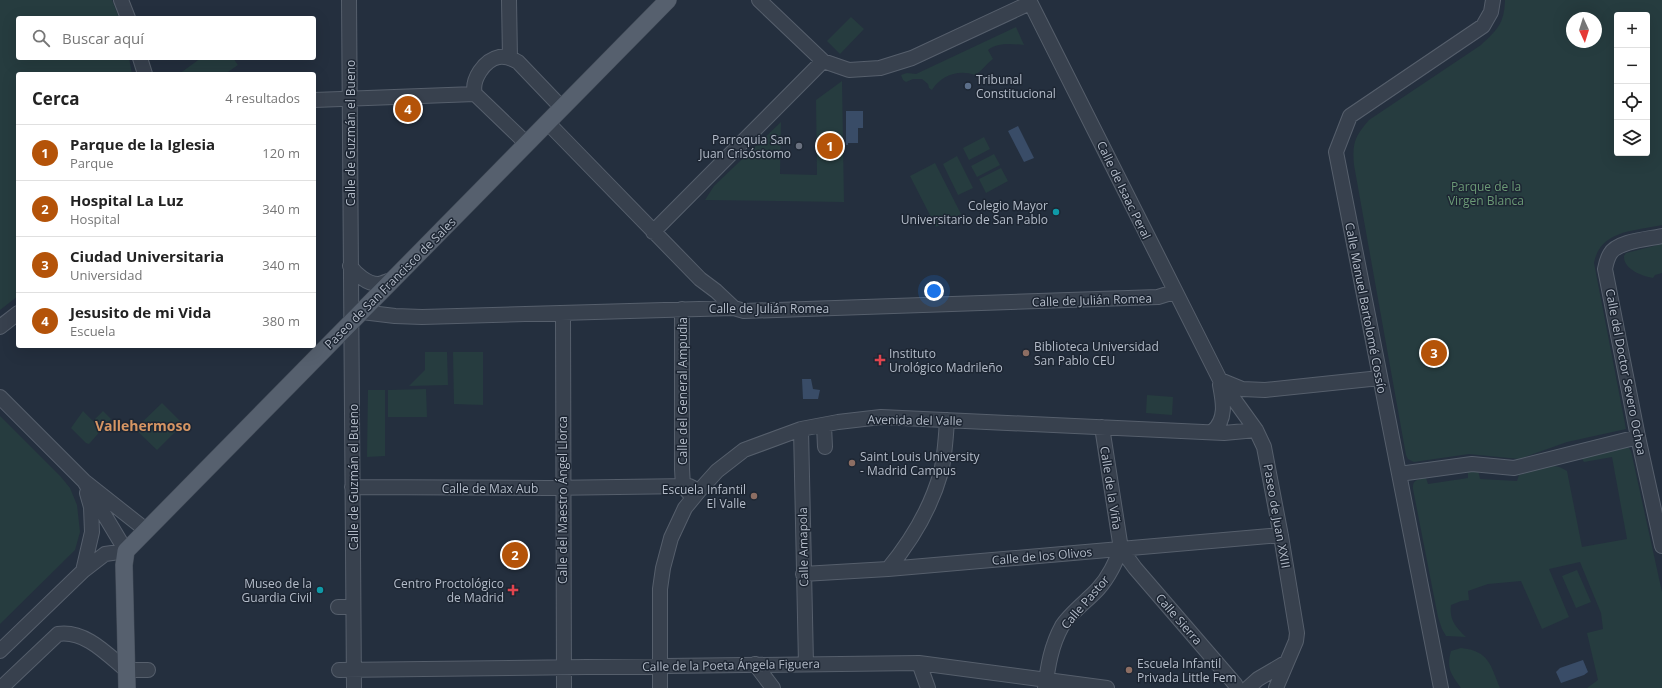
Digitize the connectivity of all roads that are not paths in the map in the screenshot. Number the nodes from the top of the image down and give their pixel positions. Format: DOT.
graph roads {
  1 [pos="120,0"];
  2 [pos="349,0"];
  3 [pos="509,0"];
  4 [pos="668,0"];
  5 [pos="759,0"];
  6 [pos="1493,0"];
  7 [pos="1030,2"];
  8 [pos="127,16"];
  9 [pos="510,58"];
  10 [pos="141,60"];
  11 [pos="823,61"];
  12 [pos="144,72"];
  13 [pos="475,94"];
  14 [pos="350,98"];
  15 [pos="316,100"];
  16 [pos="562,108"];
  17 [pos="548,123"];
  18 [pos="527,144"];
  19 [pos="653,232"];
  20 [pos="1662,236"];
  21 [pos="350,266"];
  22 [pos="394,279"];
  23 [pos="700,279"];
  24 [pos="1174,292"];
  25 [pos="734,308"];
  26 [pos="682,310"];
  27 [pos="562,313"];
  28 [pos="16,315"];
  29 [pos="356,318"];
  30 [pos="0,327"];
  31 [pos="1380,378"];
  32 [pos="1220,380"];
  33 [pos="0,397"];
  34 [pos="947,420"];
  35 [pos="824,425"];
  36 [pos="1252,425"];
  37 [pos="1102,426"];
  38 [pos="801,429"];
  39 [pos="1215,430"];
  40 [pos="1638,437"];
  41 [pos="825,447"];
  42 [pos="1399,474"];
  43 [pos="84,481"];
  44 [pos="684,486"];
  45 [pos="352,487"];
  46 [pos="562,488"];
  47 [pos="696,494"];
  48 [pos="146,530"];
  49 [pos="1281,535"];
  50 [pos="1662,546"];
  51 [pos="1121,549"];
  52 [pos="126,551"];
  53 [pos="888,569"];
  54 [pos="83,571"];
  55 [pos="803,574"];
  56 [pos="338,607"];
  57 [pos="353,607"];
  58 [pos="0,651"];
  59 [pos="1287,662"];
  60 [pos="919,663"];
  61 [pos="755,664"];
  62 [pos="806,664"];
  63 [pos="660,666"];
  64 [pos="564,668"];
  65 [pos="126,670"];
  66 [pos="148,670"];
  67 [pos="339,670"];
  68 [pos="354,670"];
  69 [pos="1046,684"];
  70 [pos="1,688"];
  71 [pos="127,688"];
  72 [pos="354,688"];
  73 [pos="564,688"];
  74 [pos="660,688"];
  75 [pos="773,688"];
  76 [pos="928,688"];
  77 [pos="1107,688"];
  78 [pos="1237,688"];
  79 [pos="1248,688"];
  80 [pos="1276,688"];
  81 [pos="1441,688"];
  1 -- 8 [label="street"];
  2 -- 14 [label="street, Calle de Guzmán el Bueno"];
  3 -- 9 [label="street"];
  4 -- 16 [label="main road, Paseo de San Francisco de Sales"];
  5 -- 11 [label="street"];
  6 -- 31 [label="street, Calle Manuel Bartolomé Cossío"];
  7 -- 11 [label="street"];
  7 -- 24 [label="street, Calle de Isaac Peral"];
  9 -- 13 [label="street"];
  9 -- 16 [label="street"];
  10 -- 12 [label="street"];
  11 -- 19 [label="street"];
  13 -- 14 [label="street"];
  13 -- 18 [label="street"];
  14 -- 15 [label="street"];
  14 -- 21 [label="street, Calle de Guzmán el Bueno"];
  16 -- 17 [label="main road, Paseo de San Francisco de Sales"];
  17 -- 18 [label="main road, Paseo de San Francisco de Sales"];
  17 -- 19 [label="street, Calle del General Ampudia"];
  18 -- 22 [label="main road, Paseo de San Francisco de Sales"];
  19 -- 23 [label="street, Calle del General Ampudia"];
  20 -- 40 [label="street, Calle del Doctor Severo Ochoa"];
  21 -- 22 [label="street"];
  21 -- 29 [label="street, Calle de Guzmán el Bueno"];
  22 -- 29 [label="main road, Paseo de San Francisco de Sales"];
  23 -- 25 [label="street, Calle del General Ampudia"];
  23 -- 26 [label="street, Calle del General Ampudia"];
  24 -- 25 [label="street, Calle de Julián Romea"];
  24 -- 32 [label="street, Calle de Isaac Peral"];
  25 -- 26 [label="street, Calle de Julián Romea"];
  26 -- 27 [label="street, Calle de Julián Romea"];
  26 -- 44 [label="street, Calle del General Ampudia"];
  27 -- 29 [label="street, Calle de Julián Romea"];
  27 -- 46 [label="street, Calle del Maestro Ángel Llorca"];
  28 -- 30 [label="street"];
  29 -- 45 [label="street, Calle de Guzmán el Bueno"];
  29 -- 48 [label="main road, Paseo de San Francisco de Sales"];
  31 -- 32 [label="street"];
  31 -- 42 [label="street, Calle Manuel Bartolomé Cossío"];
  32 -- 36 [label="street, Paseo de Juan XXIII"];
  32 -- 39 [label="street"];
  33 -- 43 [label="street"];
  34 -- 35 [label="street, Avenida del Valle"];
  34 -- 37 [label="street, Avenida del Valle"];
  34 -- 53 [label="street"];
  35 -- 38 [label="street, Avenida del Valle"];
  35 -- 41 [label="street"];
  36 -- 39 [label="street, Avenida del Valle"];
  36 -- 49 [label="street, Paseo de Juan XXIII"];
  37 -- 39 [label="street, Avenida del Valle"];
  37 -- 51 [label="street, Calle de la Viña"];
  38 -- 47 [label="street, Avenida del Valle"];
  38 -- 55 [label="street, Calle Amapola"];
  40 -- 42 [label="street"];
  40 -- 50 [label="street, Calle del Doctor Severo Ochoa"];
  42 -- 81 [label="street, Calle Manuel Bartolomé Cossío"];
  43 -- 48 [label="street"];
  43 -- 52 [label="street"];
  43 -- 54 [label="street"];
  44 -- 46 [label="street, Calle de Max Aub"];
  44 -- 47 [label="street, Calle de Max Aub"];
  45 -- 46 [label="street, Calle de Max Aub"];
  45 -- 57 [label="street, Calle de Guzmán el Bueno"];
  46 -- 64 [label="street, Calle del Maestro Ángel Llorca"];
  47 -- 63 [label="street, Avenida del Valle"];
  48 -- 52 [label="main road, Paseo de San Francisco de Sales"];
  49 -- 51 [label="street, Calle de los Olivos"];
  49 -- 59 [label="street, Paseo de Juan XXIII"];
  51 -- 53 [label="street, Calle de los Olivos"];
  51 -- 69 [label="street, Calle Pastor"];
  51 -- 78 [label="street, Calle Sierra"];
  52 -- 54 [label="street"];
  52 -- 65 [label="main road"];
  53 -- 55 [label="street, Calle de los Olivos"];
  54 -- 58 [label="street"];
  55 -- 62 [label="street, Calle Amapola"];
  56 -- 57 [label="street"];
  57 -- 68 [label="street, Calle de Guzmán el Bueno"];
  59 -- 79 [label="street"];
  59 -- 80 [label="street, Paseo de Juan XXIII"];
  60 -- 62 [label="street, Calle de la Poeta Ángela Figuera"];
  60 -- 69 [label="street, Calle de la Poeta Ángela Figuera"];
  60 -- 76 [label="street"];
  61 -- 62 [label="street, Calle de la Poeta Ángela Figuera"];
  61 -- 63 [label="street, Calle de la Poeta Ángela Figuera"];
  61 -- 75 [label="street"];
  63 -- 64 [label="street, Calle de la Poeta Ángela Figuera"];
  63 -- 74 [label="street, Avenida del Valle"];
  64 -- 68 [label="street, Calle de la Poeta Ángela Figuera"];
  64 -- 73 [label="street, Calle del Maestro Ángel Llorca"];
  65 -- 66 [label="street"];
  65 -- 70 [label="street"];
  65 -- 71 [label="main road"];
  67 -- 68 [label="street, Calle de la Poeta Ángela Figuera"];
  68 -- 72 [label="street, Calle de Guzmán el Bueno"];
  69 -- 77 [label="street, Calle de la Poeta Ángela Figuera"];
}
